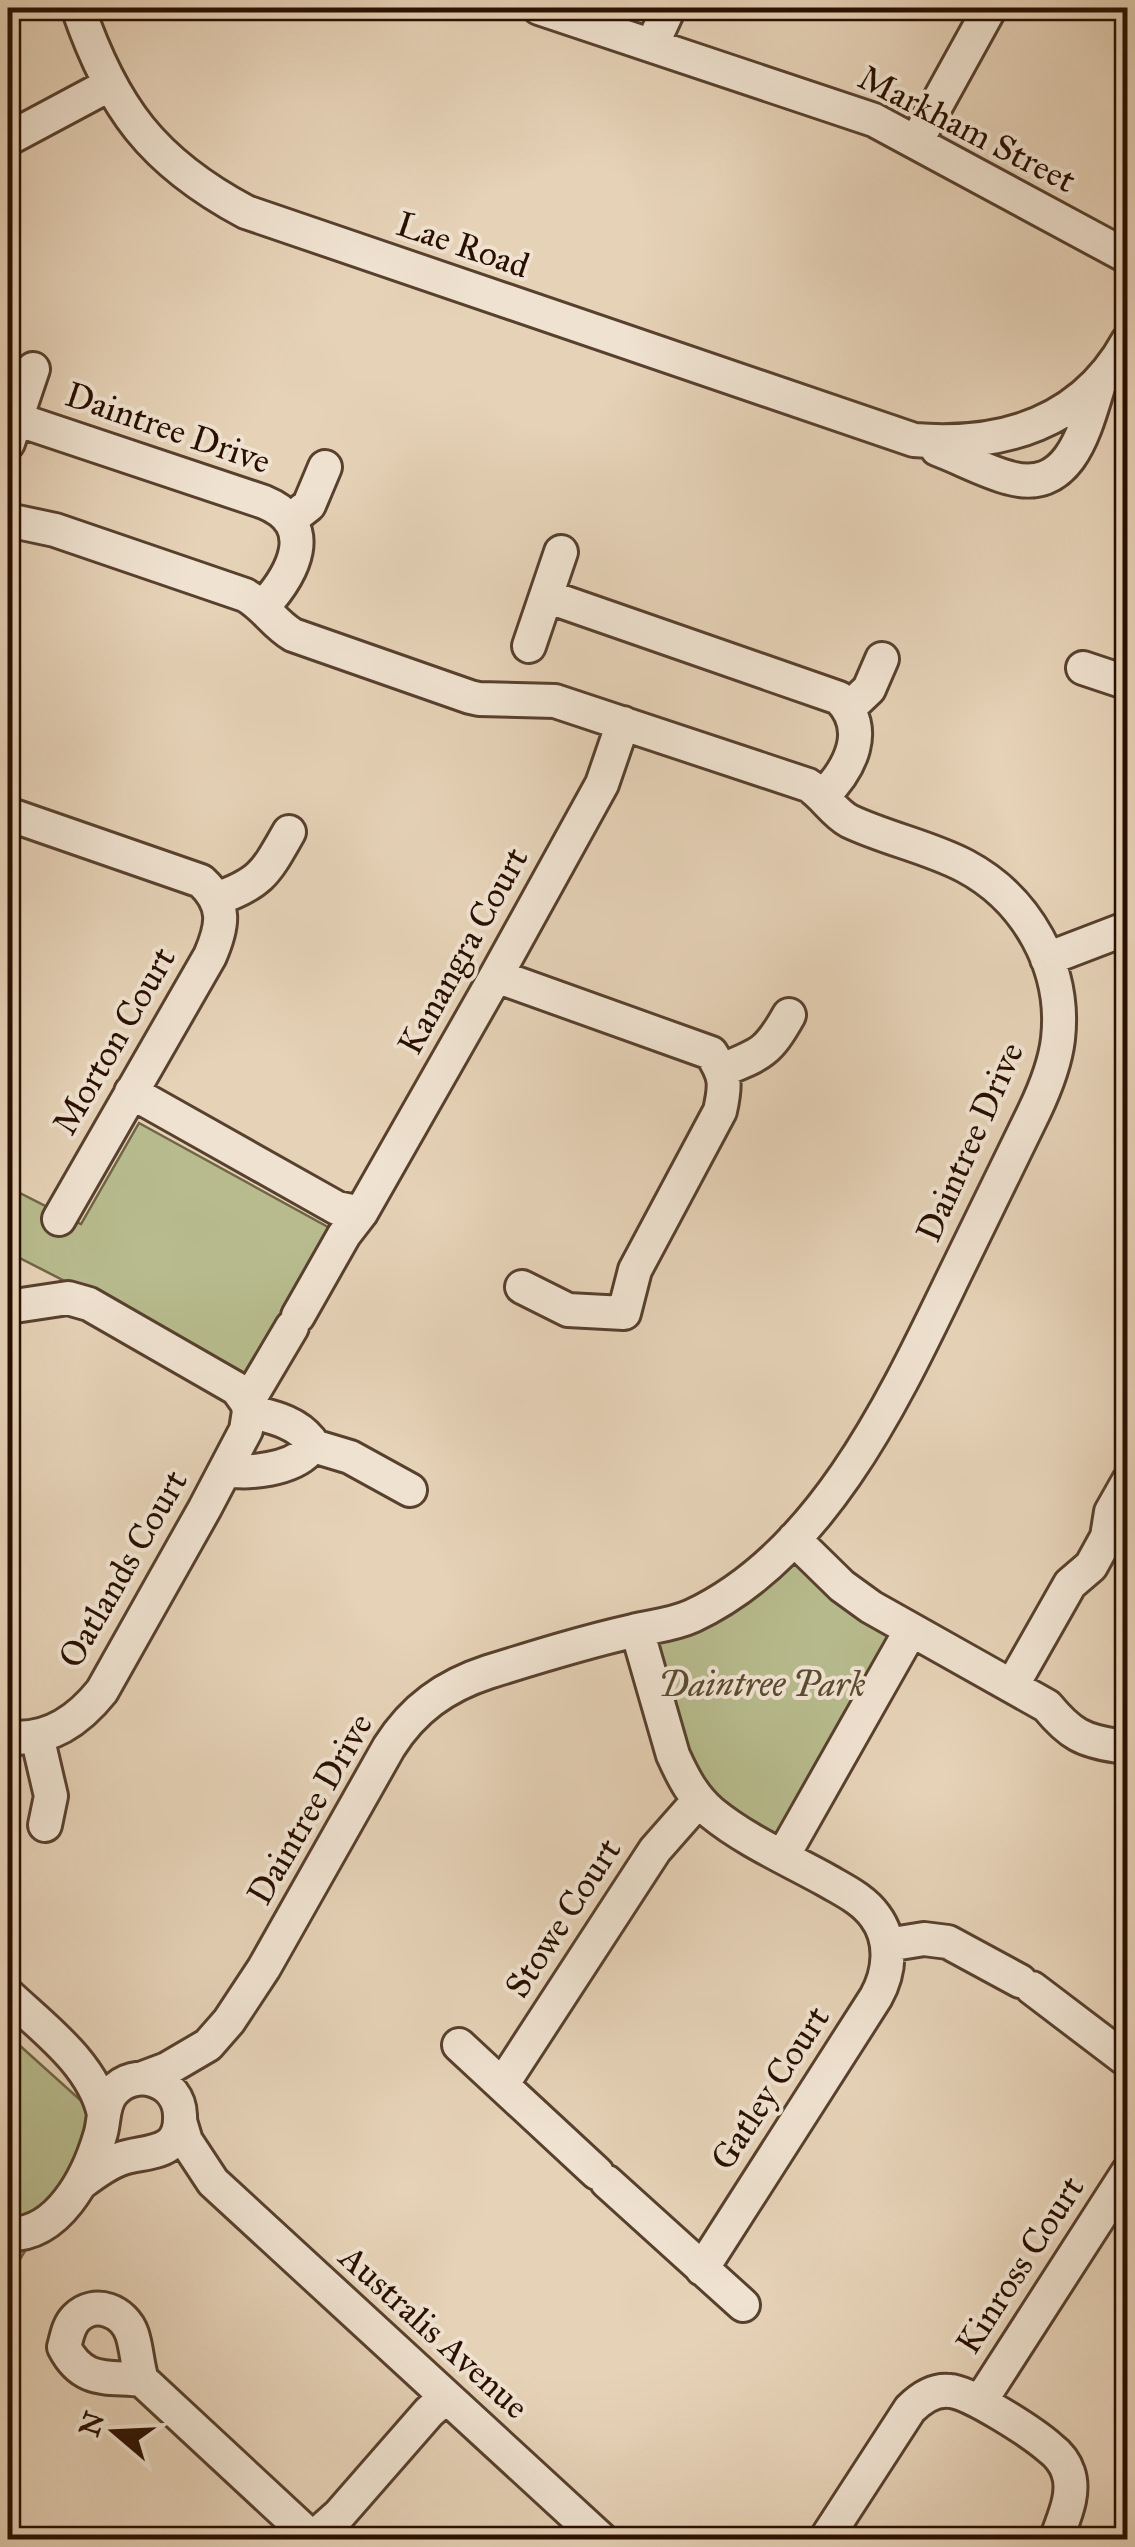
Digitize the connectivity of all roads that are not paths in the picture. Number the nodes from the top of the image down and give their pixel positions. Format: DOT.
graph roads {
  1 [pos="78,8"];
  2 [pos="539,8"];
  3 [pos="670,8"];
  4 [pos="990,8"];
  5 [pos="652,45"];
  6 [pos="109,85"];
  7 [pos="8,139"];
  8 [pos="916,142"];
  9 [pos="1128,257"];
  10 [pos="1128,341"];
  11 [pos="33,369"];
  12 [pos="1100,382"];
  13 [pos="12,431"];
  14 [pos="914,440"];
  15 [pos="325,467"];
  16 [pos="8,520"];
  17 [pos="290,520"];
  18 [pos="561,552"];
  19 [pos="546,596"];
  20 [pos="262,606"];
  21 [pos="529,646"];
  22 [pos="882,659"];
  23 [pos="1083,668"];
  24 [pos="1128,683"];
  25 [pos="849,708"];
  26 [pos="623,723"];
  27 [pos="823,796"];
  28 [pos="8,814"];
  29 [pos="289,832"];
  30 [pos="216,898"];
  31 [pos="1128,928"];
  32 [pos="1047,959"];
  33 [pos="496,976"];
  34 [pos="790,1015"];
  35 [pos="722,1070"];
  36 [pos="131,1092"];
  37 [pos="360,1213"];
  38 [pos="58,1219"];
  39 [pos="522,1287"];
  40 [pos="8,1307"];
  41 [pos="295,1322"];
  42 [pos="248,1406"];
  43 [pos="310,1445"];
  44 [pos="226,1470"];
  45 [pos="1128,1482"];
  46 [pos="410,1490"];
  47 [pos="794,1540"];
  48 [pos="637,1630"];
  49 [pos="911,1630"];
  50 [pos="1012,1686"];
  51 [pos="22,1736"];
  52 [pos="1123,1749"];
  53 [pos="699,1800"];
  54 [pos="45,1825"];
  55 [pos="783,1856"];
  56 [pos="887,1945"];
  57 [pos="8,1994"];
  58 [pos="208,2045"];
  59 [pos="459,2045"];
  60 [pos="68,2051"];
  61 [pos="1128,2061"];
  62 [pos="140,2078"];
  63 [pos="502,2085"];
  64 [pos="180,2115"];
  65 [pos="104,2116"];
  66 [pos="141,2155"];
  67 [pos="1128,2172"];
  68 [pos="213,2182"];
  69 [pos="81,2183"];
  70 [pos="10,2244"];
  71 [pos="702,2268"];
  72 [pos="743,2306"];
  73 [pos="142,2380"];
  74 [pos="446,2397"];
  75 [pos="980,2402"];
  76 [pos="312,2539"];
  77 [pos="602,2540"];
  78 [pos="825,2540"];
  79 [pos="1056,2540"];
  1 -- 6 [label="street, Lae Road"];
  2 -- 5 [label="street, Markham Street"];
  3 -- 5 [label="street"];
  4 -- 8 [label="street"];
  5 -- 8 [label="street, Markham Street"];
  6 -- 7 [label="street"];
  6 -- 14 [label="street, Lae Road"];
  8 -- 9 [label="street, Markham Street"];
  10 -- 12 [label="street, Lae Road"];
  11 -- 13 [label="street, Daintree Drive"];
  12 -- 14 [label="street, Lae Road"];
  12 -- 14 [label="street, Lae Road"];
  13 -- 17 [label="street, Daintree Drive"];
  15 -- 17 [label="street, Daintree Drive"];
  16 -- 20 [label="street, Daintree Drive"];
  17 -- 20 [label="street, Daintree Drive"];
  18 -- 19 [label="street"];
  19 -- 21 [label="street"];
  19 -- 25 [label="street"];
  20 -- 26 [label="street, Daintree Drive"];
  22 -- 25 [label="street"];
  23 -- 24 [label="street"];
  25 -- 27 [label="street"];
  26 -- 27 [label="street, Daintree Drive"];
  26 -- 33 [label="street, Kanangra Court"];
  27 -- 32 [label="street, Daintree Drive"];
  28 -- 30 [label="street"];
  29 -- 30 [label="street"];
  30 -- 36 [label="street, Morton Court"];
  31 -- 32 [label="street"];
  32 -- 47 [label="street, Daintree Drive"];
  33 -- 35 [label="street"];
  33 -- 37 [label="street, Kanangra Court"];
  34 -- 35 [label="street"];
  35 -- 39 [label="street"];
  36 -- 37 [label="street"];
  36 -- 38 [label="street, Morton Court"];
  37 -- 41 [label="street, Kanangra Court"];
  40 -- 42 [label="street"];
  41 -- 42 [label="street, Oatlands Court"];
  42 -- 43 [label="street"];
  42 -- 44 [label="street, Oatlands Court"];
  43 -- 44 [label="street, Oatlands Court"];
  43 -- 46 [label="street"];
  44 -- 51 [label="street, Oatlands Court"];
  45 -- 50 [label="street"];
  47 -- 48 [label="street, Daintree Drive"];
  47 -- 49 [label="street"];
  48 -- 53 [label="street"];
  48 -- 58 [label="street, Daintree Drive"];
  49 -- 50 [label="street"];
  49 -- 55 [label="street"];
  50 -- 52 [label="street"];
  51 -- 54 [label="street, Oatlands Court"];
  53 -- 55 [label="street"];
  53 -- 63 [label="street, Stowe Court"];
  55 -- 56 [label="street"];
  56 -- 61 [label="street"];
  56 -- 71 [label="street, Gatley Court"];
  57 -- 60 [label="street"];
  58 -- 62 [label="street, Daintree Drive"];
  58 -- 64 [label="street, Daintree Drive"];
  59 -- 63 [label="street"];
  60 -- 62 [label="street"];
  60 -- 65 [label="street"];
  62 -- 64 [label="street"];
  62 -- 65 [label="street"];
  63 -- 71 [label="street"];
  64 -- 66 [label="street"];
  64 -- 68 [label="street, Australis Avenue"];
  65 -- 66 [label="street"];
  65 -- 69 [label="street"];
  66 -- 68 [label="street, Australis Avenue"];
  66 -- 69 [label="street"];
  67 -- 75 [label="street, Kinross Court"];
  68 -- 74 [label="street, Australis Avenue"];
  69 -- 70 [label="street"];
  71 -- 72 [label="street"];
  73 -- 76 [label="street"];
  74 -- 76 [label="street"];
  74 -- 77 [label="street, Australis Avenue"];
  75 -- 78 [label="street"];
  75 -- 79 [label="street"];
}
